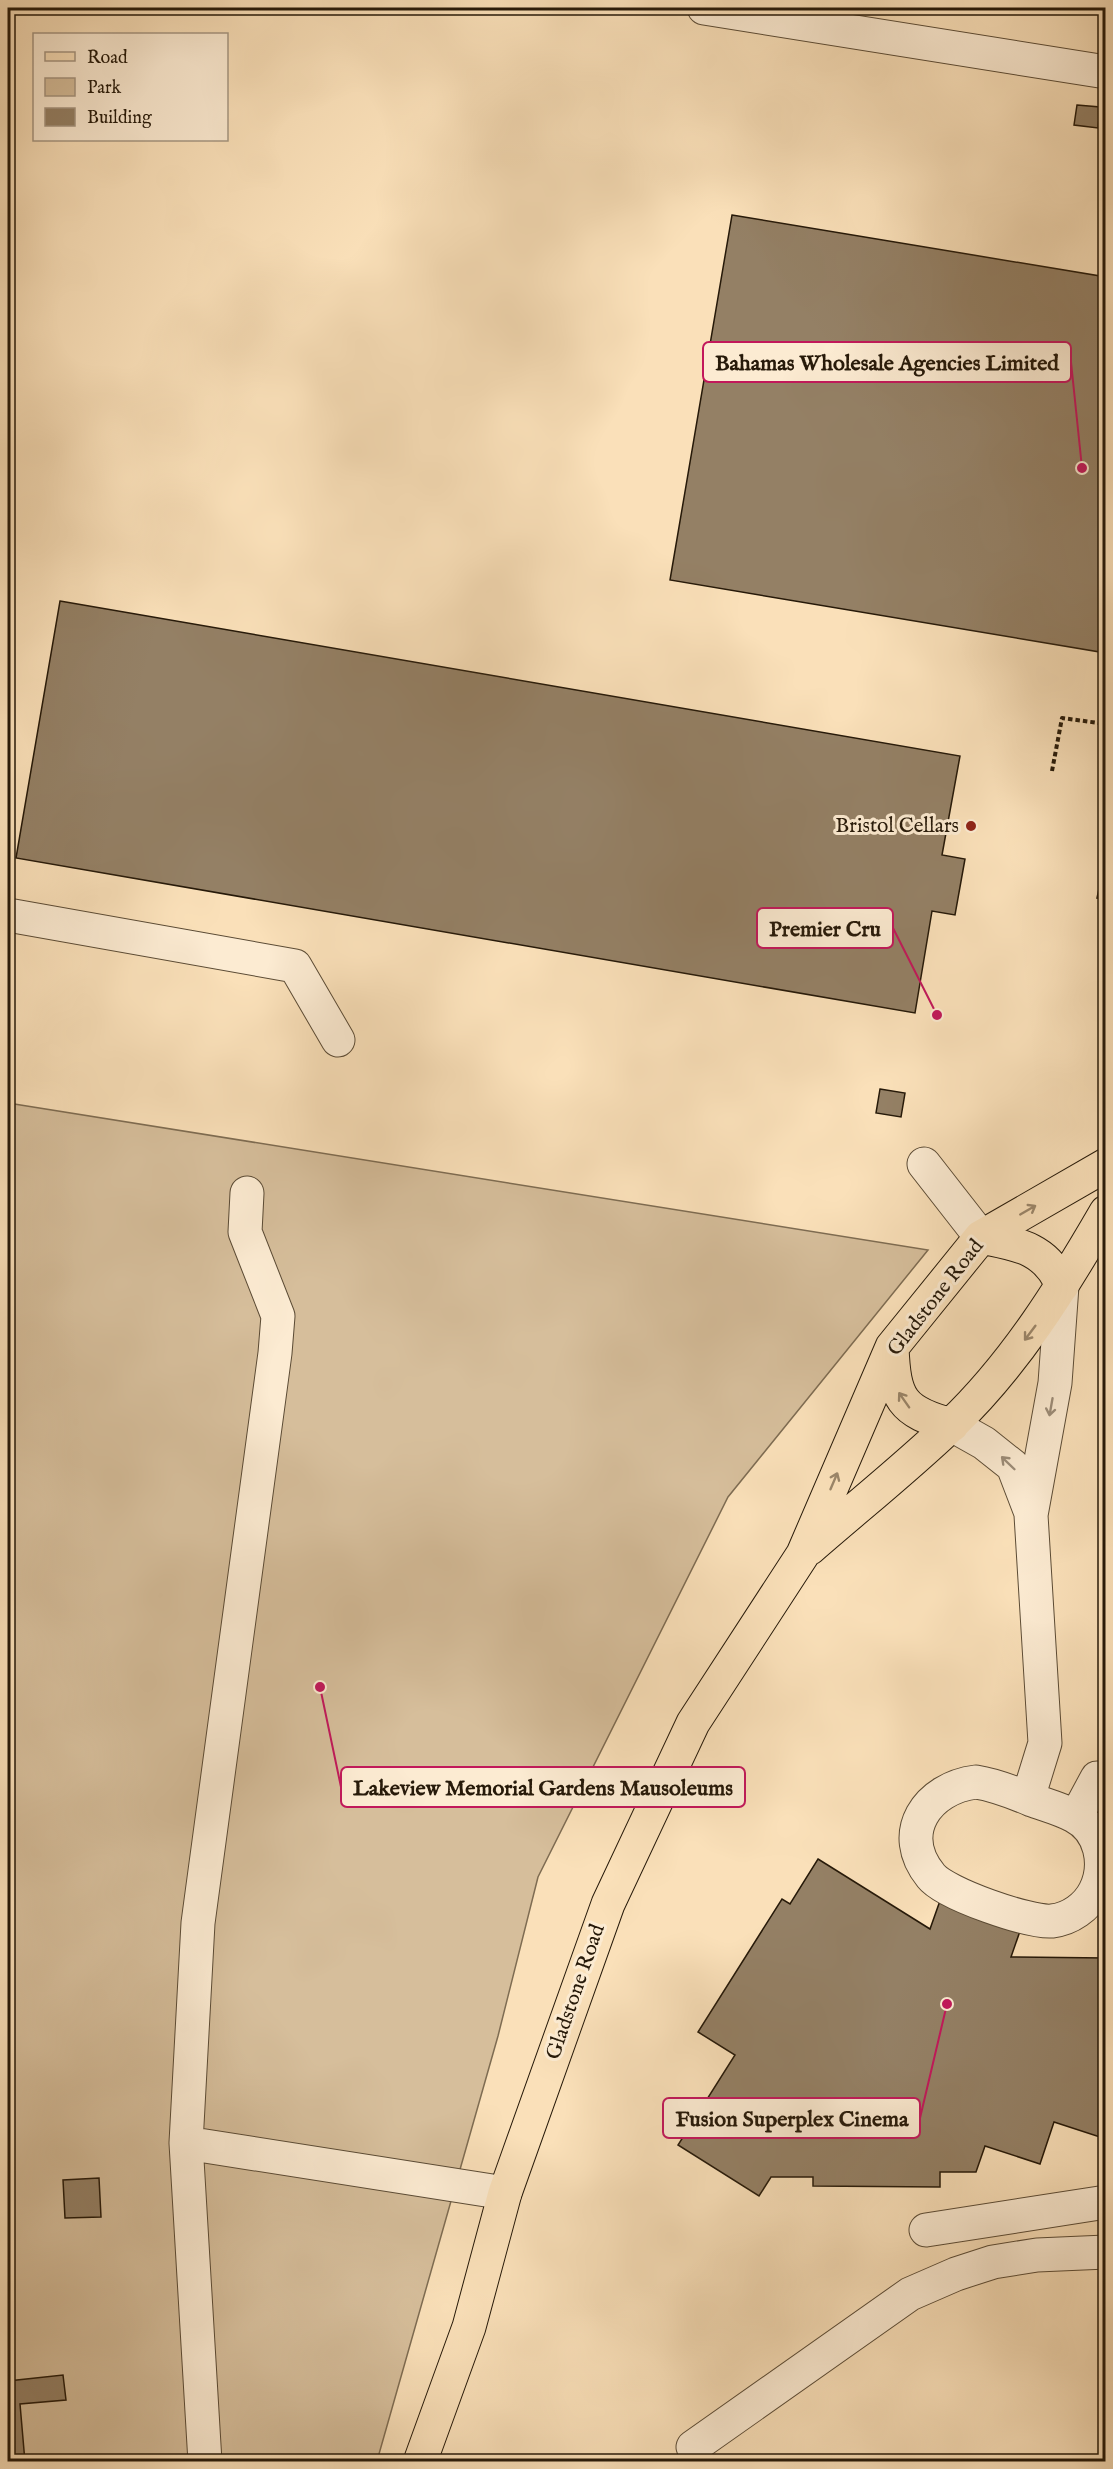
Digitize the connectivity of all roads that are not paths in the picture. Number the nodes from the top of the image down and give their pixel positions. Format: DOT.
graph roads {
  1 [pos="704,8"];
  2 [pos="1106,72"];
  3 [pos="8,915"];
  4 [pos="338,1040"];
  5 [pos="924,1164"];
  6 [pos="1106,1165"];
  7 [pos="247,1193"];
  8 [pos="1106,1212"];
  9 [pos="981,1236"];
  10 [pos="1062,1286"];
  11 [pos="892,1347"];
  12 [pos="952,1425"];
  13 [pos="1031,1515"];
  14 [pos="803,1554"];
  15 [pos="1106,1778"];
  16 [pos="1028,1798"];
  17 [pos="1076,1817"];
  18 [pos="186,2143"];
  19 [pos="505,2193"];
  20 [pos="1106,2202"];
  21 [pos="926,2230"];
  22 [pos="1106,2252"];
  23 [pos="693,2447"];
  24 [pos="205,2462"];
  25 [pos="420,2462"];
  1 -- 2 [label="street"];
  3 -- 4 [label="street"];
  5 -- 9 [label="street"];
  9 -- 6 [label="main road, Gladstone Road, one-way"];
  7 -- 18 [label="street"];
  8 -- 10 [label="main road, Gladstone Road"];
  9 -- 10 [label="main road"];
  9 -- 11 [label="main road, Gladstone Road"];
  10 -- 12 [label="main road, Gladstone Road, one-way"];
  10 -- 13 [label="street, one-way"];
  12 -- 11 [label="main road, one-way"];
  14 -- 11 [label="main road, Gladstone Road, one-way"];
  13 -- 12 [label="street, one-way"];
  12 -- 14 [label="main road, Gladstone Road"];
  13 -- 16 [label="street"];
  14 -- 19 [label="main road, Gladstone Road"];
  15 -- 17 [label="street"];
  16 -- 17 [label="street"];
  16 -- 17 [label="street"];
  18 -- 19 [label="street"];
  18 -- 24 [label="street"];
  19 -- 25 [label="main road, Gladstone Road"];
  20 -- 21 [label="street"];
  22 -- 23 [label="street"];
}
